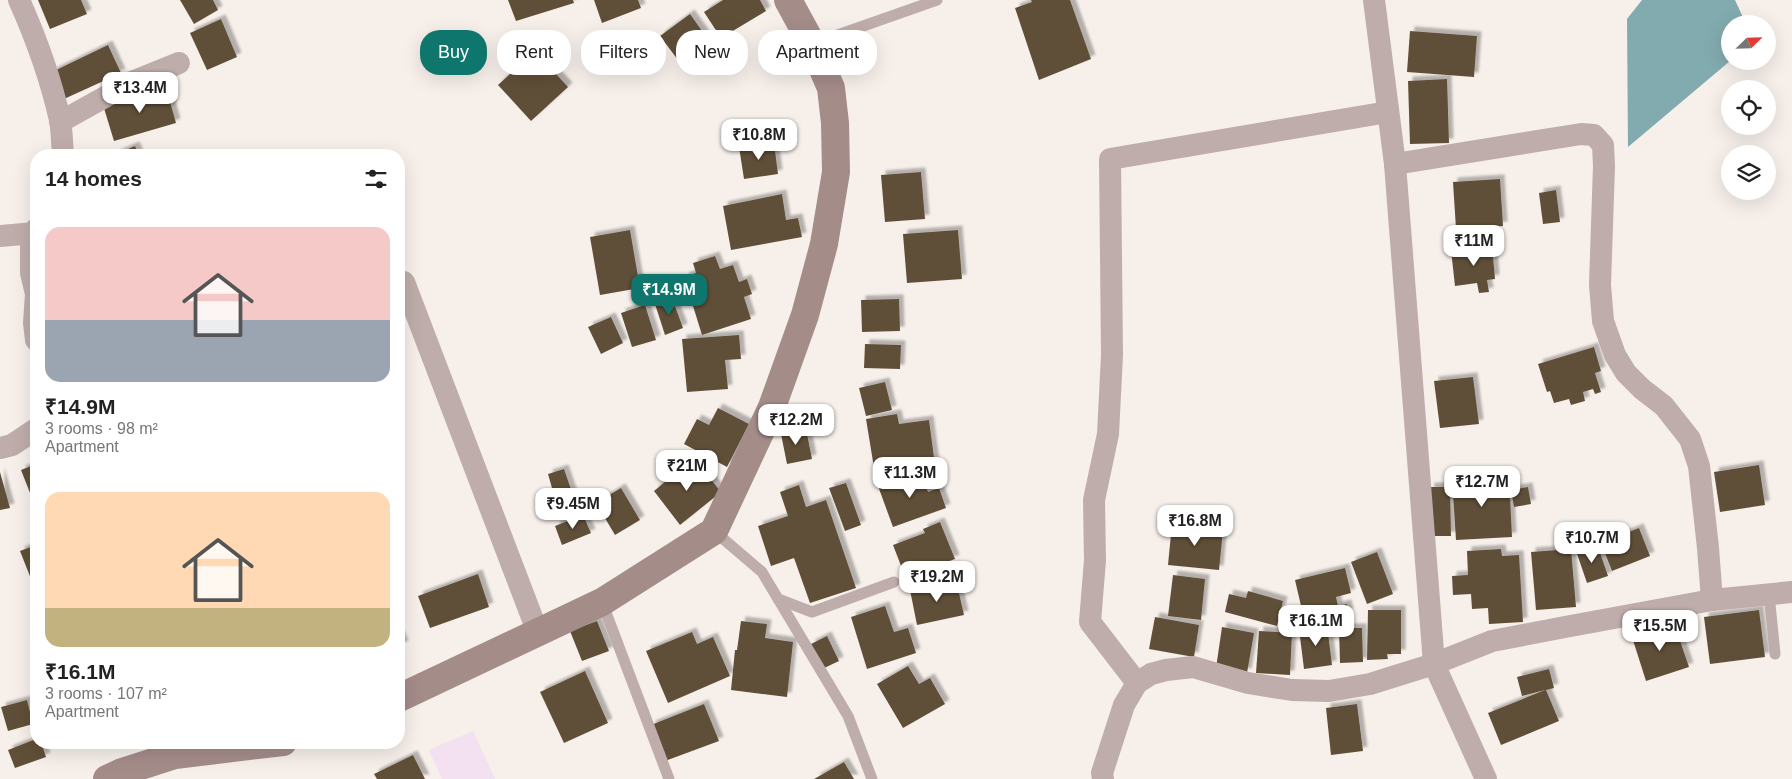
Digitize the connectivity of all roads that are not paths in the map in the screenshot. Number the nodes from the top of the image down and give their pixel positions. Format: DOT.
graph roads {
  1 [pos="19,0"];
  2 [pos="788,0"];
  3 [pos="937,0"];
  4 [pos="1374,0"];
  5 [pos="804,30"];
  6 [pos="852,30"];
  7 [pos="179,63"];
  8 [pos="825,75"];
  9 [pos="1388,112"];
  10 [pos="60,122"];
  11 [pos="62,149"];
  12 [pos="1395,164"];
  13 [pos="30,232"];
  14 [pos="0,236"];
  15 [pos="405,285"];
  16 [pos="30,433"];
  17 [pos="0,448"];
  18 [pos="714,531"];
  19 [pos="894,582"];
  20 [pos="1792,592"];
  21 [pos="1769,594"];
  22 [pos="778,599"];
  23 [pos="1712,600"];
  24 [pos="602,602"];
  25 [pos="538,633"];
  26 [pos="1775,654"];
  27 [pos="1434,664"];
  28 [pos="1137,682"];
  29 [pos="405,695"];
  30 [pos="225,749"];
  31 [pos="108,779"];
  32 [pos="669,779"];
  33 [pos="872,779"];
  34 [pos="1103,779"];
  35 [pos="1486,779"];
  1 -- 10 [label="street"];
  2 -- 5 [label="main road"];
  3 -- 6 [label="lane"];
  4 -- 9 [label="street"];
  7 -- 10 [label="street"];
  8 -- 18 [label="main road"];
  9 -- 12 [label="street"];
  9 -- 28 [label="street"];
  10 -- 11 [label="street"];
  12 -- 23 [label="street"];
  12 -- 27 [label="street"];
  13 -- 14 [label="street"];
  15 -- 25 [label="street"];
  16 -- 17 [label="street"];
  18 -- 22 [label="lane"];
  18 -- 24 [label="main road"];
  19 -- 22 [label="lane"];
  20 -- 21 [label="street"];
  21 -- 23 [label="street"];
  21 -- 26 [label="lane"];
  22 -- 33 [label="lane"];
  23 -- 27 [label="street"];
  24 -- 25 [label="main road"];
  24 -- 32 [label="lane"];
  25 -- 29 [label="main road"];
  27 -- 28 [label="street"];
  27 -- 35 [label="street"];
  28 -- 34 [label="street"];
  30 -- 31 [label="main road"];
}
